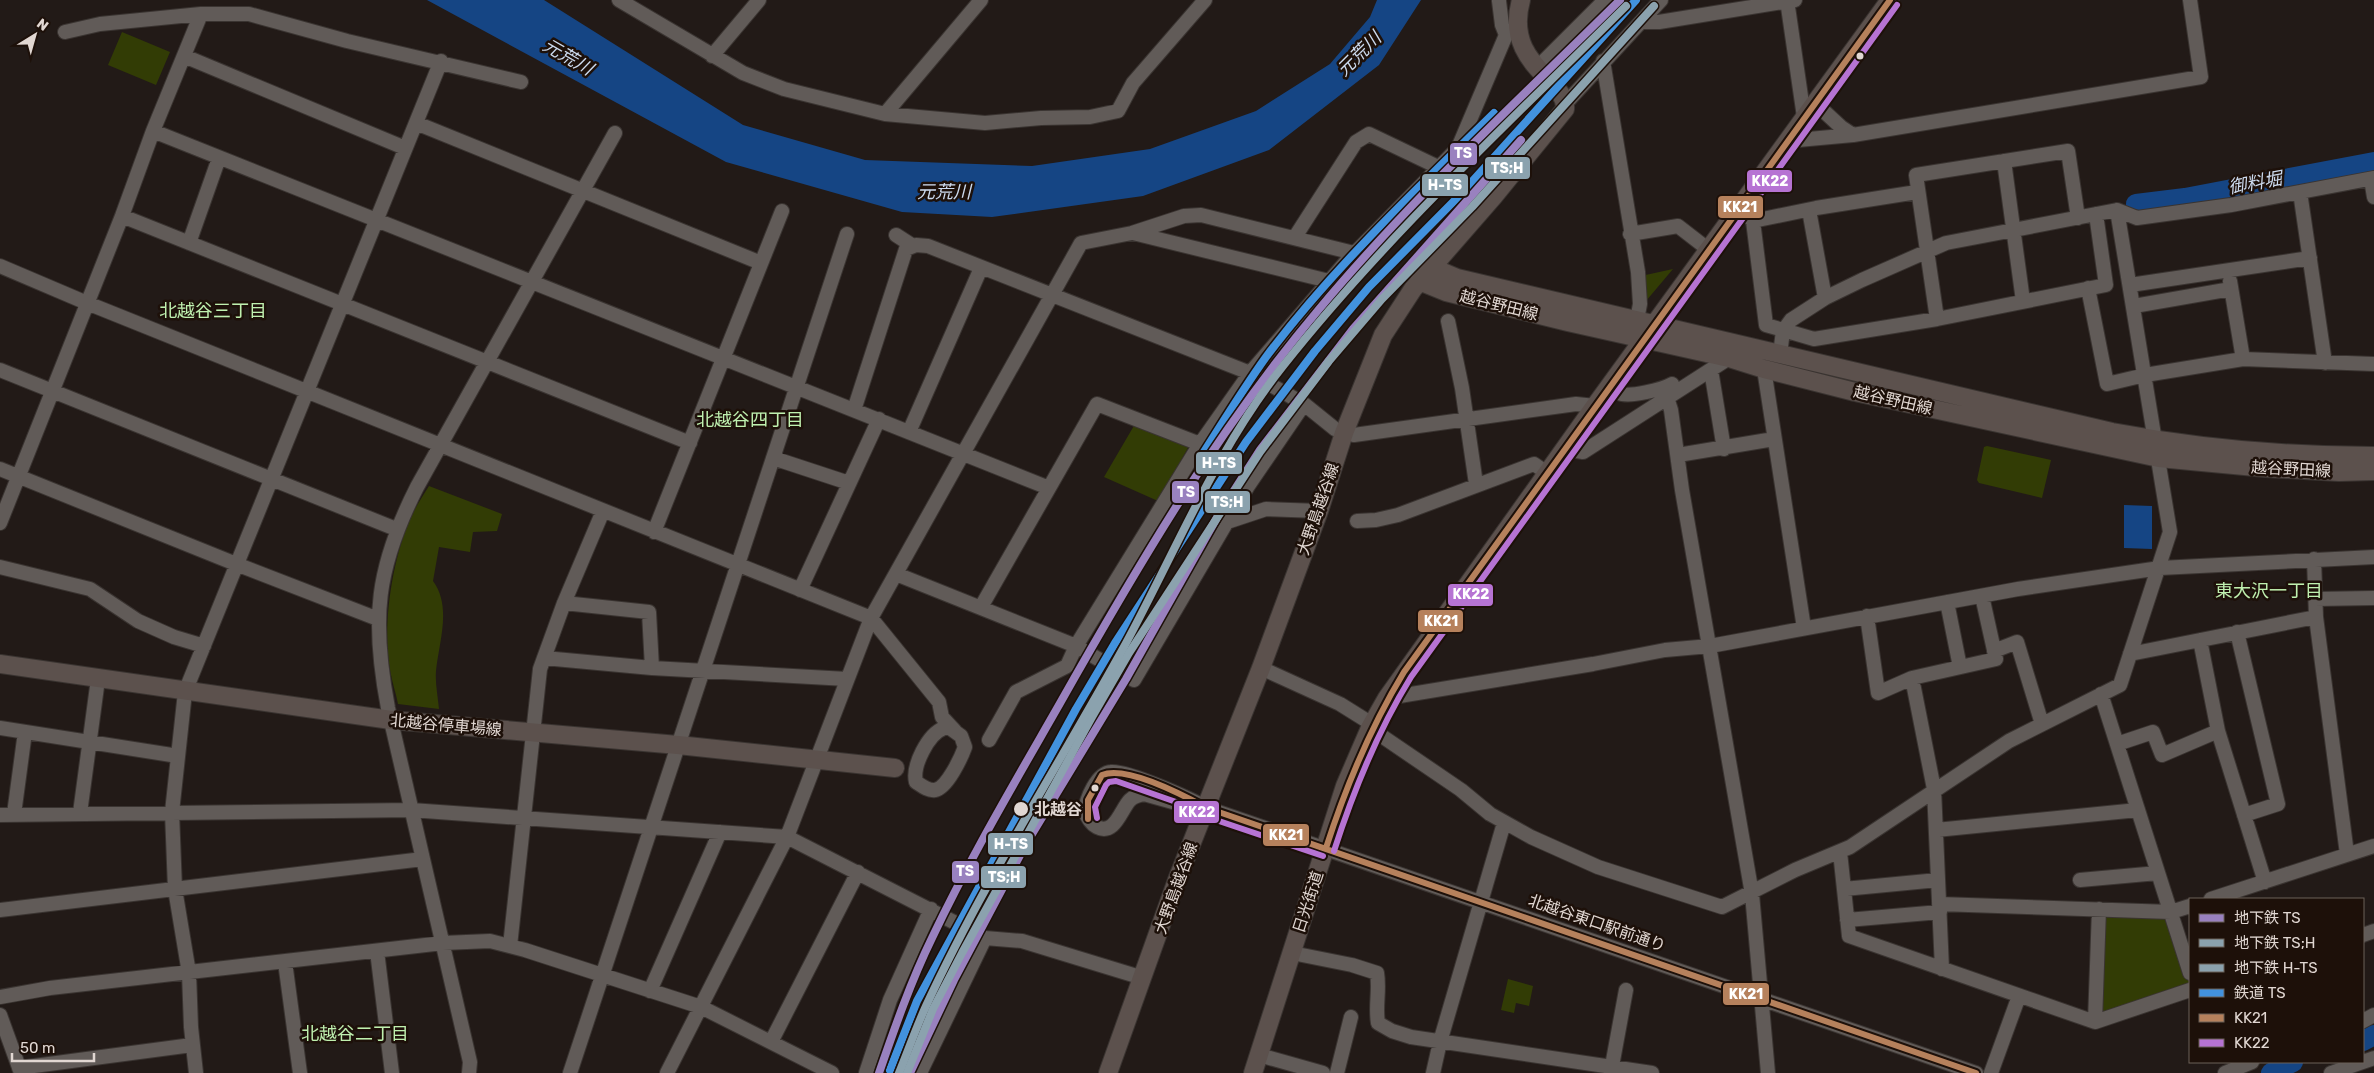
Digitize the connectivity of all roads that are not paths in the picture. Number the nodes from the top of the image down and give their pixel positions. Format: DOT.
graph roads {
  1 [pos="619,0"];
  2 [pos="759,0"];
  3 [pos="981,0"];
  4 [pos="1204,0"];
  5 [pos="1499,0"];
  6 [pos="1522,0"];
  7 [pos="1605,0"];
  8 [pos="1661,0"];
  9 [pos="1789,0"];
  10 [pos="1890,0"];
  11 [pos="2190,0"];
  12 [pos="201,14"];
  13 [pos="1641,22"];
  14 [pos="1512,31"];
  15 [pos="65,32"];
  16 [pos="184,56"];
  17 [pos="712,56"];
  18 [pos="441,61"];
  19 [pos="1603,62"];
  20 [pos="1537,68"];
  21 [pos="521,82"];
  22 [pos="1566,103"];
  23 [pos="1809,110"];
  24 [pos="885,114"];
  25 [pos="416,124"];
  26 [pos="153,131"];
  27 [pos="615,133"];
  28 [pos="1853,135"];
  29 [pos="1787,141"];
  30 [pos="406,148"];
  31 [pos="219,158"];
  32 [pos="2004,161"];
  33 [pos="1438,167"];
  34 [pos="2373,178"];
  35 [pos="583,191"];
  36 [pos="1917,192"];
  37 [pos="2300,192"];
  38 [pos="2374,196"];
  39 [pos="1740,207"];
  40 [pos="1810,210"];
  41 [pos="2117,210"];
  42 [pos="782,211"];
  43 [pos="2096,214"];
  44 [pos="122,216"];
  45 [pos="2078,218"];
  46 [pos="376,220"];
  47 [pos="1753,221"];
  48 [pos="2013,230"];
  49 [pos="1132,233"];
  50 [pos="847,234"];
  51 [pos="1630,234"];
  52 [pos="896,235"];
  53 [pos="1295,237"];
  54 [pos="189,243"];
  55 [pos="913,244"];
  56 [pos="1708,250"];
  57 [pos="1926,252"];
  58 [pos="1354,253"];
  59 [pos="2310,258"];
  60 [pos="761,263"];
  61 [pos="0,266"];
  62 [pos="1432,267"];
  63 [pos="981,268"];
  64 [pos="2229,270"];
  65 [pos="533,281"];
  66 [pos="1329,281"];
  67 [pos="1420,282"];
  68 [pos="2130,285"];
  69 [pos="2088,288"];
  70 [pos="2231,289"];
  71 [pos="1053,294"];
  72 [pos="1825,298"];
  73 [pos="2023,301"];
  74 [pos="86,303"];
  75 [pos="342,304"];
  76 [pos="2134,306"];
  77 [pos="1937,319"];
  78 [pos="1637,320"];
  79 [pos="1448,322"];
  80 [pos="1655,324"];
  81 [pos="1783,330"];
  82 [pos="1643,340"];
  83 [pos="1780,354"];
  84 [pos="723,358"];
  85 [pos="1729,358"];
  86 [pos="2243,359"];
  87 [pos="487,362"];
  88 [pos="2326,363"];
  89 [pos="2374,364"];
  90 [pos="1764,369"];
  91 [pos="0,370"];
  92 [pos="1708,372"];
  93 [pos="1250,373"];
  94 [pos="2145,375"];
  95 [pos="1609,386"];
  96 [pos="797,387"];
  97 [pos="51,390"];
  98 [pos="306,391"];
  99 [pos="1665,393"];
  100 [pos="1304,404"];
  101 [pos="1595,406"];
  102 [pos="854,410"];
  103 [pos="879,419"];
  104 [pos="1465,420"];
  105 [pos="909,432"];
  106 [pos="1344,434"];
  107 [pos="1774,439"];
  108 [pos="2156,440"];
  109 [pos="690,443"];
  110 [pos="1200,444"];
  111 [pos="440,446"];
  112 [pos="1565,449"];
  113 [pos="1724,449"];
  114 [pos="963,453"];
  115 [pos="1678,455"];
  116 [pos="2374,456"];
  117 [pos="773,458"];
  118 [pos="2159,458"];
  119 [pos="0,469"];
  120 [pos="2374,471"];
  121 [pos="1547,473"];
  122 [pos="17,476"];
  123 [pos="270,479"];
  124 [pos="850,483"];
  125 [pos="1476,484"];
  126 [pos="1049,488"];
  127 [pos="603,511"];
  128 [pos="1319,511"];
  129 [pos="1357,521"];
  130 [pos="1227,522"];
  131 [pos="0,523"];
  132 [pos="396,529"];
  133 [pos="654,532"];
  134 [pos="2374,556"];
  135 [pos="2314,559"];
  136 [pos="236,564"];
  137 [pos="738,566"];
  138 [pos="0,567"];
  139 [pos="2160,568"];
  140 [pos="896,574"];
  141 [pos="800,590"];
  142 [pos="1982,596"];
  143 [pos="2374,598"];
  144 [pos="2315,599"];
  145 [pos="1947,602"];
  146 [pos="564,603"];
  147 [pos="981,607"];
  148 [pos="1867,616"];
  149 [pos="2316,617"];
  150 [pos="871,618"];
  151 [pos="378,619"];
  152 [pos="1804,628"];
  153 [pos="2237,632"];
  154 [pos="2200,640"];
  155 [pos="204,646"];
  156 [pos="1076,646"];
  157 [pos="1710,646"];
  158 [pos="1994,651"];
  159 [pos="2130,654"];
  160 [pos="544,658"];
  161 [pos="0,664"];
  162 [pos="1960,667"];
  163 [pos="652,668"];
  164 [pos="1261,668"];
  165 [pos="704,670"];
  166 [pos="1912,678"];
  167 [pos="98,679"];
  168 [pos="847,679"];
  169 [pos="185,692"];
  170 [pos="2101,694"];
  171 [pos="1387,698"];
  172 [pos="942,717"];
  173 [pos="391,720"];
  174 [pos="2042,724"];
  175 [pos="1371,726"];
  176 [pos="0,728"];
  177 [pos="955,731"];
  178 [pos="2218,731"];
  179 [pos="25,732"];
  180 [pos="534,733"];
  181 [pos="935,734"];
  182 [pos="989,740"];
  183 [pos="90,742"];
  184 [pos="2117,744"];
  185 [pos="678,745"];
  186 [pos="178,756"];
  187 [pos="920,759"];
  188 [pos="818,760"];
  189 [pos="894,768"];
  190 [pos="916,782"];
  191 [pos="1934,790"];
  192 [pos="1207,808"];
  193 [pos="411,810"];
  194 [pos="2138,810"];
  195 [pos="172,812"];
  196 [pos="80,813"];
  197 [pos="7,815"];
  198 [pos="2244,815"];
  199 [pos="524,818"];
  200 [pos="1504,823"];
  201 [pos="652,827"];
  202 [pos="1936,830"];
  203 [pos="720,832"];
  204 [pos="787,837"];
  205 [pos="2374,846"];
  206 [pos="1326,848"];
  207 [pos="1840,852"];
  208 [pos="2347,854"];
  209 [pos="423,859"];
  210 [pos="858,872"];
  211 [pos="2158,873"];
  212 [pos="1938,880"];
  213 [pos="2080,880"];
  214 [pos="2265,882"];
  215 [pos="175,888"];
  216 [pos="1844,889"];
  217 [pos="1752,894"];
  218 [pos="2214,898"];
  219 [pos="1482,902"];
  220 [pos="2189,906"];
  221 [pos="1939,908"];
  222 [pos="931,909"];
  223 [pos="2099,909"];
  224 [pos="0,910"];
  225 [pos="2171,912"];
  226 [pos="1847,920"];
  227 [pos="985,938"];
  228 [pos="443,943"];
  229 [pos="510,946"];
  230 [pos="377,951"];
  231 [pos="1292,953"];
  232 [pos="285,962"];
  233 [pos="1942,969"];
  234 [pos="2189,970"];
  235 [pos="189,973"];
  236 [pos="602,975"];
  237 [pos="1143,978"];
  238 [pos="1626,990"];
  239 [pos="2189,990"];
  240 [pos="650,991"];
  241 [pos="2019,996"];
  242 [pos="0,997"];
  243 [pos="1762,998"];
  244 [pos="701,1007"];
  245 [pos="0,1016"];
  246 [pos="1352,1017"];
  247 [pos="2095,1022"];
  248 [pos="771,1042"];
  249 [pos="1440,1042"];
  250 [pos="192,1045"];
  251 [pos="1259,1055"];
  252 [pos="2249,1063"];
  253 [pos="2360,1063"];
  254 [pos="1612,1066"];
  255 [pos="20,1072"];
  256 [pos="196,1073"];
  257 [pos="300,1073"];
  258 [pos="392,1073"];
  259 [pos="469,1073"];
  260 [pos="570,1073"];
  261 [pos="667,1073"];
  262 [pos="832,1073"];
  263 [pos="866,1073"];
  264 [pos="920,1073"];
  265 [pos="1108,1073"];
  266 [pos="1253,1073"];
  267 [pos="1323,1073"];
  268 [pos="1337,1073"];
  269 [pos="1433,1073"];
  270 [pos="1652,1073"];
  271 [pos="1768,1073"];
  272 [pos="1976,1073"];
  273 [pos="1991,1073"];
  274 [pos="2224,1073"];
  275 [pos="2331,1073"];
  1 -- 17 [label="street"];
  2 -- 17 [label="street"];
  3 -- 24 [label="street"];
  4 -- 24 [label="street"];
  5 -- 14 [label="street"];
  6 -- 14 [label="main road"];
  7 -- 20 [label="street"];
  8 -- 13 [label="street"];
  9 -- 13 [label="street"];
  9 -- 23 [label="street"];
  10 -- 23 [label="main road, 日光街道"];
  11 -- 28 [label="street"];
  12 -- 15 [label="street"];
  12 -- 16 [label="street"];
  12 -- 18 [label="street"];
  13 -- 19 [label="street"];
  14 -- 20 [label="main road"];
  14 -- 33 [label="street"];
  16 -- 26 [label="street"];
  16 -- 30 [label="street"];
  17 -- 24 [label="street"];
  18 -- 21 [label="street"];
  18 -- 25 [label="street"];
  19 -- 22 [label="street"];
  19 -- 51 [label="street"];
  20 -- 22 [label="main road"];
  22 -- 62 [label="main road, 大野島越谷線"];
  23 -- 28 [label="street"];
  23 -- 29 [label="main road, 日光街道"];
  25 -- 30 [label="street"];
  25 -- 35 [label="street"];
  26 -- 31 [label="street"];
  26 -- 44 [label="street"];
  27 -- 35 [label="street"];
  28 -- 29 [label="street"];
  29 -- 39 [label="main road, 日光街道"];
  30 -- 46 [label="street"];
  31 -- 46 [label="street"];
  31 -- 54 [label="street"];
  32 -- 36 [label="street"];
  32 -- 45 [label="street"];
  32 -- 48 [label="street"];
  33 -- 53 [label="street"];
  33 -- 58 [label="street"];
  34 -- 37 [label="street"];
  34 -- 38 [label="street"];
  35 -- 60 [label="street"];
  35 -- 65 [label="street"];
  36 -- 40 [label="street"];
  36 -- 57 [label="street"];
  37 -- 41 [label="street"];
  37 -- 59 [label="street"];
  39 -- 47 [label="street"];
  39 -- 56 [label="main road, 日光街道"];
  40 -- 47 [label="street"];
  40 -- 72 [label="street"];
  41 -- 43 [label="street"];
  41 -- 68 [label="street"];
  42 -- 60 [label="street"];
  43 -- 45 [label="street"];
  43 -- 69 [label="street"];
  44 -- 54 [label="street"];
  44 -- 74 [label="street"];
  45 -- 48 [label="street"];
  46 -- 65 [label="street"];
  46 -- 75 [label="street"];
  47 -- 81 [label="street"];
  48 -- 57 [label="street"];
  48 -- 73 [label="street"];
  49 -- 53 [label="street"];
  49 -- 66 [label="street"];
  49 -- 71 [label="street"];
  50 -- 96 [label="street"];
  51 -- 56 [label="street"];
  51 -- 78 [label="street"];
  52 -- 55 [label="street"];
  53 -- 58 [label="street"];
  54 -- 75 [label="street"];
  55 -- 63 [label="street"];
  55 -- 102 [label="street"];
  56 -- 80 [label="main road, 日光街道"];
  57 -- 72 [label="street"];
  57 -- 77 [label="street"];
  58 -- 66 [label="street"];
  59 -- 64 [label="street"];
  59 -- 88 [label="street"];
  60 -- 84 [label="street"];
  61 -- 74 [label="street"];
  62 -- 67 [label="main road, 大野島越谷線"];
  62 -- 78 [label="main road, 越谷野田線"];
  63 -- 71 [label="street"];
  63 -- 105 [label="street"];
  64 -- 68 [label="street"];
  64 -- 70 [label="street"];
  65 -- 84 [label="street"];
  65 -- 87 [label="street"];
  66 -- 93 [label="street"];
  67 -- 82 [label="main road, 越谷野田線"];
  67 -- 106 [label="main road, 大野島越谷線"];
  68 -- 76 [label="street"];
  69 -- 73 [label="street"];
  69 -- 94 [label="street"];
  70 -- 76 [label="street"];
  70 -- 86 [label="street"];
  71 -- 93 [label="street"];
  71 -- 114 [label="street"];
  72 -- 81 [label="street"];
  73 -- 77 [label="street"];
  74 -- 97 [label="street"];
  74 -- 98 [label="street"];
  75 -- 87 [label="street"];
  75 -- 98 [label="street"];
  76 -- 94 [label="street"];
  77 -- 81 [label="street"];
  78 -- 80 [label="main road, 越谷野田線"];
  79 -- 104 [label="street"];
  80 -- 82 [label="main road, 日光街道"];
  80 -- 83 [label="main road, 越谷野田線"];
  81 -- 83 [label="street"];
  82 -- 85 [label="main road, 越谷野田線"];
  82 -- 95 [label="main road, 日光街道"];
  83 -- 108 [label="main road, 越谷野田線"];
  84 -- 96 [label="street"];
  84 -- 109 [label="street"];
  85 -- 90 [label="main road, 越谷野田線"];
  85 -- 92 [label="street"];
  86 -- 88 [label="street"];
  86 -- 94 [label="street"];
  87 -- 109 [label="street"];
  87 -- 111 [label="street"];
  88 -- 89 [label="street"];
  90 -- 107 [label="street"];
  90 -- 118 [label="main road, 越谷野田線"];
  91 -- 97 [label="street"];
  92 -- 99 [label="street"];
  92 -- 113 [label="street"];
  93 -- 100 [label="street"];
  93 -- 110 [label="street"];
  94 -- 108 [label="street"];
  95 -- 99 [label="street"];
  95 -- 101 [label="main road, 日光街道"];
  96 -- 102 [label="street"];
  96 -- 117 [label="street"];
  97 -- 122 [label="street"];
  97 -- 123 [label="street"];
  98 -- 111 [label="street"];
  98 -- 123 [label="street"];
  99 -- 112 [label="street"];
  99 -- 115 [label="street"];
  100 -- 106 [label="street"];
  100 -- 130 [label="street"];
  101 -- 104 [label="street"];
  101 -- 112 [label="main road, 日光街道"];
  102 -- 103 [label="street"];
  103 -- 105 [label="street"];
  103 -- 124 [label="street"];
  104 -- 106 [label="street"];
  104 -- 125 [label="street"];
  105 -- 114 [label="street"];
  106 -- 128 [label="main road, 大野島越谷線"];
  107 -- 113 [label="street"];
  107 -- 152 [label="street"];
  108 -- 116 [label="main road, 越谷野田線"];
  108 -- 118 [label="street"];
  109 -- 133 [label="street"];
  110 -- 126 [label="street"];
  110 -- 156 [label="street"];
  111 -- 127 [label="street"];
  111 -- 132 [label="street"];
  112 -- 121 [label="main road, 日光街道"];
  113 -- 115 [label="street"];
  114 -- 126 [label="street"];
  114 -- 140 [label="street"];
  115 -- 157 [label="street"];
  117 -- 124 [label="street"];
  117 -- 137 [label="street"];
  118 -- 120 [label="main road, 越谷野田線"];
  118 -- 139 [label="street"];
  119 -- 122 [label="street"];
  121 -- 125 [label="street"];
  121 -- 171 [label="main road, 日光街道"];
  122 -- 131 [label="street"];
  122 -- 136 [label="street"];
  123 -- 132 [label="street"];
  123 -- 136 [label="street"];
  124 -- 141 [label="street"];
  125 -- 129 [label="street"];
  126 -- 147 [label="street"];
  127 -- 133 [label="street"];
  127 -- 146 [label="street"];
  128 -- 130 [label="street"];
  128 -- 164 [label="main road, 大野島越谷線"];
  130 -- 156 [label="street"];
  132 -- 151 [label="street"];
  133 -- 137 [label="street"];
  134 -- 135 [label="street"];
  135 -- 139 [label="street"];
  135 -- 144 [label="street"];
  136 -- 151 [label="street"];
  136 -- 155 [label="street"];
  137 -- 141 [label="street"];
  137 -- 165 [label="street"];
  138 -- 155 [label="street"];
  139 -- 142 [label="street"];
  139 -- 159 [label="street"];
  140 -- 147 [label="street"];
  140 -- 150 [label="street"];
  141 -- 150 [label="street"];
  142 -- 145 [label="street"];
  142 -- 158 [label="street"];
  143 -- 144 [label="street"];
  144 -- 149 [label="street"];
  145 -- 148 [label="street"];
  145 -- 162 [label="street"];
  146 -- 160 [label="street"];
  146 -- 163 [label="street"];
  147 -- 156 [label="street"];
  148 -- 152 [label="street"];
  148 -- 166 [label="street"];
  149 -- 153 [label="street"];
  149 -- 208 [label="street"];
  150 -- 168 [label="street"];
  150 -- 172 [label="street"];
  151 -- 173 [label="street"];
  152 -- 157 [label="street"];
  153 -- 154 [label="street"];
  153 -- 198 [label="street"];
  154 -- 159 [label="street"];
  154 -- 178 [label="street"];
  155 -- 169 [label="street"];
  156 -- 182 [label="street"];
  157 -- 171 [label="street"];
  157 -- 217 [label="street"];
  158 -- 162 [label="street"];
  158 -- 174 [label="street"];
  159 -- 170 [label="street"];
  160 -- 163 [label="street"];
  160 -- 180 [label="street"];
  161 -- 167 [label="main road, 北越谷停車場線"];
  162 -- 166 [label="street"];
  163 -- 165 [label="street"];
  164 -- 175 [label="street"];
  164 -- 192 [label="main road, 大野島越谷線"];
  165 -- 168 [label="street"];
  165 -- 185 [label="street"];
  166 -- 191 [label="street"];
  167 -- 169 [label="main road, 北越谷停車場線"];
  167 -- 183 [label="street"];
  168 -- 188 [label="street"];
  169 -- 173 [label="main road, 北越谷停車場線"];
  169 -- 186 [label="street"];
  170 -- 174 [label="street"];
  170 -- 184 [label="street"];
  171 -- 175 [label="main road, 日光街道"];
  172 -- 177 [label="street"];
  172 -- 181 [label="street"];
  173 -- 180 [label="main road, 北越谷停車場線"];
  173 -- 193 [label="street"];
  174 -- 191 [label="street"];
  175 -- 200 [label="street"];
  175 -- 206 [label="main road, 日光街道"];
  176 -- 179 [label="street"];
  177 -- 181 [label="street"];
  177 -- 190 [label="street"];
  178 -- 184 [label="street"];
  178 -- 198 [label="street"];
  179 -- 183 [label="street"];
  179 -- 197 [label="street"];
  180 -- 185 [label="main road, 北越谷停車場線"];
  180 -- 199 [label="street"];
  181 -- 187 [label="street"];
  183 -- 186 [label="street"];
  183 -- 196 [label="street"];
  184 -- 194 [label="street"];
  185 -- 188 [label="main road, 北越谷停車場線"];
  185 -- 201 [label="street"];
  186 -- 195 [label="street"];
  187 -- 189 [label="street"];
  187 -- 190 [label="street"];
  188 -- 189 [label="main road, 北越谷停車場線"];
  188 -- 204 [label="street"];
  189 -- 190 [label="street"];
  191 -- 202 [label="street"];
  191 -- 207 [label="street"];
  192 -- 192 [label="street"];
  192 -- 206 [label="street, 北越谷東口駅前通り"];
  192 -- 237 [label="main road, 大野島越谷線"];
  193 -- 195 [label="street"];
  193 -- 199 [label="street"];
  193 -- 209 [label="street"];
  194 -- 202 [label="street"];
  194 -- 211 [label="street"];
  195 -- 196 [label="street"];
  195 -- 215 [label="street"];
  196 -- 197 [label="street"];
  198 -- 214 [label="street"];
  199 -- 201 [label="street"];
  199 -- 229 [label="street"];
  200 -- 217 [label="street"];
  200 -- 219 [label="street"];
  201 -- 203 [label="street"];
  201 -- 236 [label="street"];
  202 -- 212 [label="street"];
  203 -- 204 [label="street"];
  203 -- 240 [label="street"];
  204 -- 210 [label="street"];
  204 -- 244 [label="street"];
  205 -- 208 [label="street"];
  206 -- 219 [label="street, 北越谷東口駅前通り"];
  206 -- 231 [label="main road, 日光街道"];
  207 -- 216 [label="street"];
  207 -- 217 [label="street"];
  208 -- 214 [label="street"];
  209 -- 215 [label="street"];
  209 -- 228 [label="street"];
  210 -- 222 [label="street"];
  210 -- 248 [label="street"];
  211 -- 213 [label="street"];
  211 -- 225 [label="street"];
  212 -- 216 [label="street"];
  212 -- 221 [label="street"];
  214 -- 218 [label="street"];
  215 -- 224 [label="street"];
  215 -- 235 [label="street"];
  216 -- 226 [label="street"];
  217 -- 243 [label="street"];
  219 -- 243 [label="street, 北越谷東口駅前通り"];
  219 -- 249 [label="street"];
  220 -- 225 [label="street"];
  221 -- 223 [label="street"];
  221 -- 226 [label="street"];
  221 -- 233 [label="street"];
  222 -- 227 [label="street"];
  222 -- 263 [label="street"];
  223 -- 225 [label="street"];
  223 -- 247 [label="street"];
  225 -- 234 [label="street"];
  226 -- 233 [label="street"];
  227 -- 237 [label="street"];
  227 -- 264 [label="street"];
  228 -- 229 [label="street"];
  228 -- 230 [label="street"];
  228 -- 259 [label="street"];
  229 -- 236 [label="street"];
  230 -- 232 [label="street"];
  230 -- 258 [label="street"];
  231 -- 249 [label="street"];
  231 -- 251 [label="main road, 日光街道"];
  232 -- 235 [label="street"];
  232 -- 257 [label="street"];
  233 -- 241 [label="street"];
  235 -- 242 [label="street"];
  235 -- 250 [label="street"];
  236 -- 240 [label="street"];
  236 -- 260 [label="street"];
  237 -- 265 [label="main road, 大野島越谷線"];
  238 -- 254 [label="street"];
  239 -- 247 [label="street"];
  240 -- 244 [label="street"];
  241 -- 247 [label="street"];
  241 -- 273 [label="street"];
  243 -- 271 [label="street"];
  243 -- 272 [label="street, 北越谷東口駅前通り"];
  244 -- 248 [label="street"];
  244 -- 261 [label="street"];
  245 -- 255 [label="street"];
  246 -- 268 [label="street"];
  248 -- 262 [label="street"];
  249 -- 254 [label="street"];
  249 -- 269 [label="street"];
  250 -- 255 [label="street"];
  250 -- 256 [label="street"];
  251 -- 266 [label="main road, 日光街道"];
  251 -- 267 [label="street"];
  252 -- 274 [label="street"];
  253 -- 275 [label="street"];
  254 -- 270 [label="street"];
}
